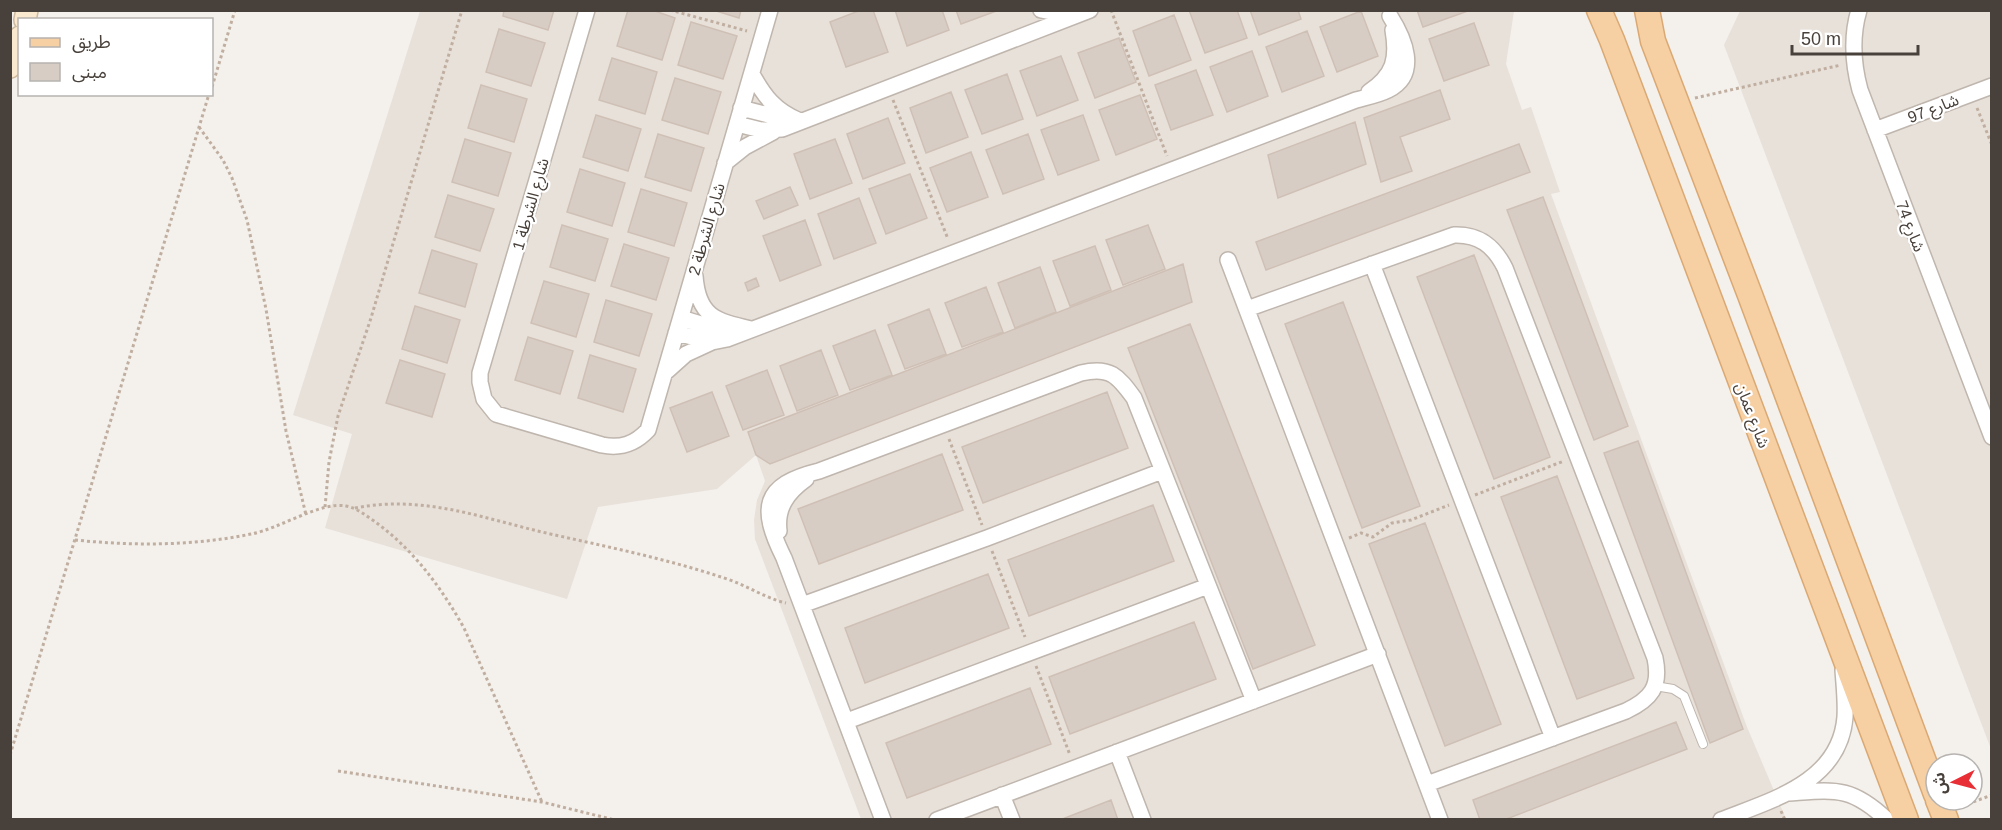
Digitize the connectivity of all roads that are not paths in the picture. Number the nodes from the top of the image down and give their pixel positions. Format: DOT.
graph roads {
  1 [pos="586,10"];
  2 [pos="770,10"];
  3 [pos="1041,10"];
  4 [pos="1090,10"];
  5 [pos="1599,10"];
  6 [pos="1647,10"];
  7 [pos="1859,10"];
  8 [pos="1388,14"];
  9 [pos="1074,16"];
  10 [pos="18,43"];
  11 [pos="10,67"];
  12 [pos="752,74"];
  13 [pos="1992,86"];
  14 [pos="741,108"];
  15 [pos="800,121"];
  16 [pos="737,124"];
  17 [pos="780,129"];
  18 [pos="1875,130"];
  19 [pos="725,163"];
  20 [pos="1228,260"];
  21 [pos="1372,264"];
  22 [pos="695,268"];
  23 [pos="1247,309"];
  24 [pos="678,326"];
  25 [pos="751,328"];
  26 [pos="735,334"];
  27 [pos="712,342"];
  28 [pos="665,373"];
  29 [pos="1992,437"];
  30 [pos="633,442"];
  31 [pos="1162,471"];
  32 [pos="1208,586"];
  33 [pos="802,605"];
  34 [pos="1841,648"];
  35 [pos="1378,654"];
  36 [pos="1655,686"];
  37 [pos="1254,701"];
  38 [pos="847,722"];
  39 [pos="1553,738"];
  40 [pos="1703,744"];
  41 [pos="1117,752"];
  42 [pos="1924,762"];
  43 [pos="1427,784"];
  44 [pos="1789,793"];
  45 [pos="1002,795"];
  46 [pos="884,819"];
  47 [pos="937,819"];
  48 [pos="1012,819"];
  49 [pos="1143,819"];
  50 [pos="1440,819"];
  51 [pos="1721,819"];
  52 [pos="1887,819"];
  53 [pos="1906,819"];
  1 -- 30 [label="street, شارع الشرطة 1"];
  2 -- 12 [label="street, شارع الشرطة 2"];
  3 -- 9 [label="street"];
  4 -- 9 [label="street"];
  5 -- 34 [label="main road, شارع عمان"];
  6 -- 42 [label="main road"];
  7 -- 18 [label="street, شارع 74"];
  8 -- 25 [label="street"];
  9 -- 15 [label="street"];
  10 -- 11 [label="street"];
  12 -- 14 [label="street, شارع الشرطة 2"];
  12 -- 15 [label="street"];
  13 -- 18 [label="street, شارع 97"];
  14 -- 15 [label="street"];
  14 -- 16 [label="street, شارع الشرطة 2"];
  15 -- 17 [label="street"];
  16 -- 17 [label="street"];
  16 -- 19 [label="street, شارع الشرطة 2"];
  17 -- 19 [label="street"];
  18 -- 29 [label="street, شارع 74"];
  19 -- 22 [label="street, شارع الشرطة 2"];
  20 -- 23 [label="street"];
  21 -- 23 [label="street"];
  21 -- 36 [label="street"];
  21 -- 39 [label="street"];
  22 -- 24 [label="street, شارع الشرطة 2"];
  22 -- 25 [label="street"];
  23 -- 35 [label="street"];
  24 -- 26 [label="street"];
  24 -- 27 [label="street"];
  24 -- 28 [label="street, شارع الشرطة 2"];
  25 -- 26 [label="street"];
  26 -- 27 [label="street"];
  27 -- 28 [label="street"];
  28 -- 30 [label="street, شارع الشرطة 2"];
  31 -- 32 [label="street"];
  31 -- 33 [label="street"];
  31 -- 33 [label="street"];
  32 -- 37 [label="street"];
  32 -- 38 [label="street"];
  33 -- 38 [label="street"];
  34 -- 44 [label="street"];
  34 -- 53 [label="main road, شارع عمان"];
  35 -- 37 [label="street"];
  35 -- 43 [label="street"];
  36 -- 39 [label="street"];
  36 -- 40 [label="lane"];
  37 -- 41 [label="street"];
  38 -- 46 [label="street"];
  39 -- 43 [label="street"];
  41 -- 45 [label="street"];
  41 -- 49 [label="street"];
  43 -- 50 [label="street"];
  44 -- 51 [label="street"];
  44 -- 52 [label="street"];
  45 -- 47 [label="street"];
  45 -- 48 [label="street"];
}
